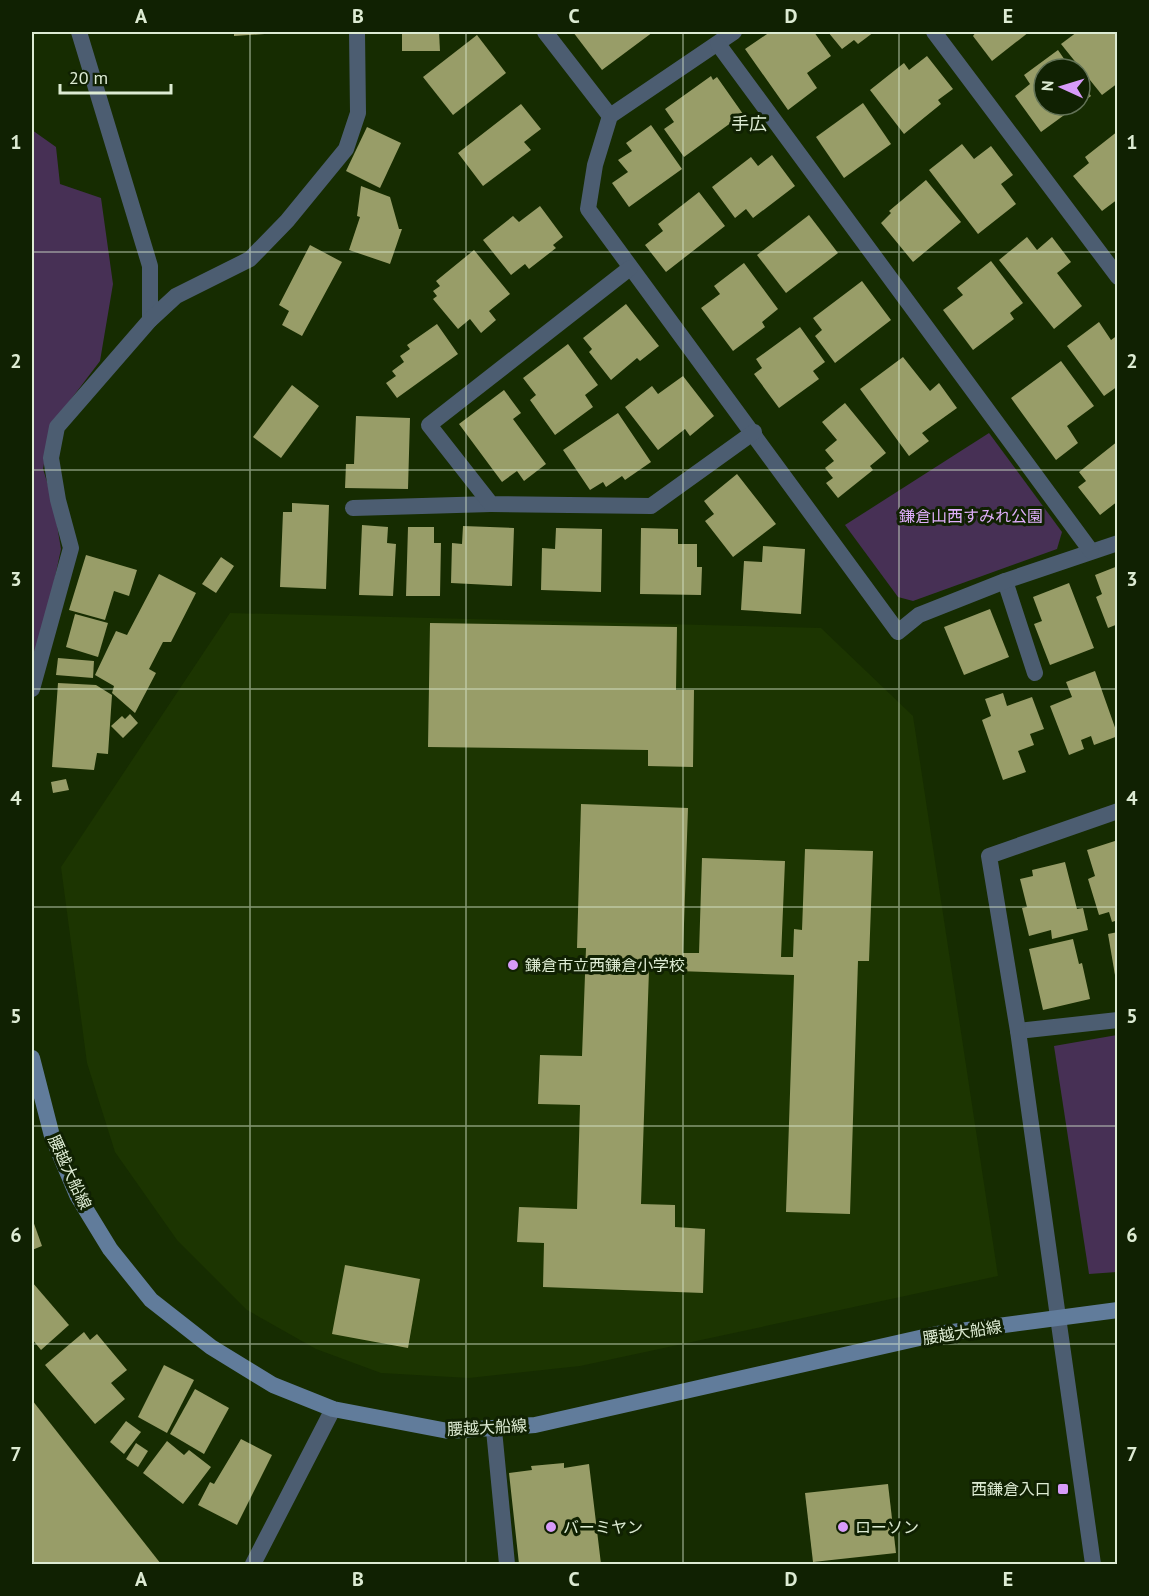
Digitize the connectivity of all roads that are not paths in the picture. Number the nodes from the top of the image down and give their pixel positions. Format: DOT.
graph roads {
  1 [pos="79,32"];
  2 [pos="357,32"];
  3 [pos="545,32"];
  4 [pos="734,32"];
  5 [pos="934,32"];
  6 [pos="718,44"];
  7 [pos="610,116"];
  8 [pos="630,268"];
  9 [pos="1118,277"];
  10 [pos="150,320"];
  11 [pos="754,432"];
  12 [pos="492,504"];
  13 [pos="353,508"];
  14 [pos="1118,543"];
  15 [pos="1091,551"];
  16 [pos="1005,581"];
  17 [pos="1035,673"];
  18 [pos="32,689"];
  19 [pos="1118,811"];
  20 [pos="1118,1020"];
  21 [pos="1018,1031"];
  22 [pos="32,1069"];
  23 [pos="1118,1310"];
  24 [pos="1058,1317"];
  25 [pos="333,1409"];
  26 [pos="494,1430"];
  27 [pos="253,1564"];
  28 [pos="507,1564"];
  29 [pos="1093,1564"];
  1 -- 10 [label="street"];
  2 -- 10 [label="street"];
  3 -- 7 [label="street"];
  4 -- 6 [label="street"];
  5 -- 9 [label="street"];
  6 -- 7 [label="street"];
  6 -- 15 [label="street"];
  7 -- 8 [label="street"];
  8 -- 11 [label="street"];
  8 -- 12 [label="street"];
  10 -- 18 [label="street"];
  11 -- 12 [label="street"];
  11 -- 16 [label="street"];
  12 -- 13 [label="street"];
  14 -- 15 [label="street"];
  15 -- 16 [label="street"];
  16 -- 17 [label="street"];
  19 -- 21 [label="street"];
  20 -- 21 [label="street"];
  21 -- 24 [label="street"];
  22 -- 25 [label="main road, 腰越大船線"];
  23 -- 24 [label="main road, 腰越大船線"];
  24 -- 26 [label="main road, 腰越大船線"];
  24 -- 29 [label="street"];
  25 -- 26 [label="main road, 腰越大船線"];
  25 -- 27 [label="street"];
  26 -- 28 [label="street"];
}
